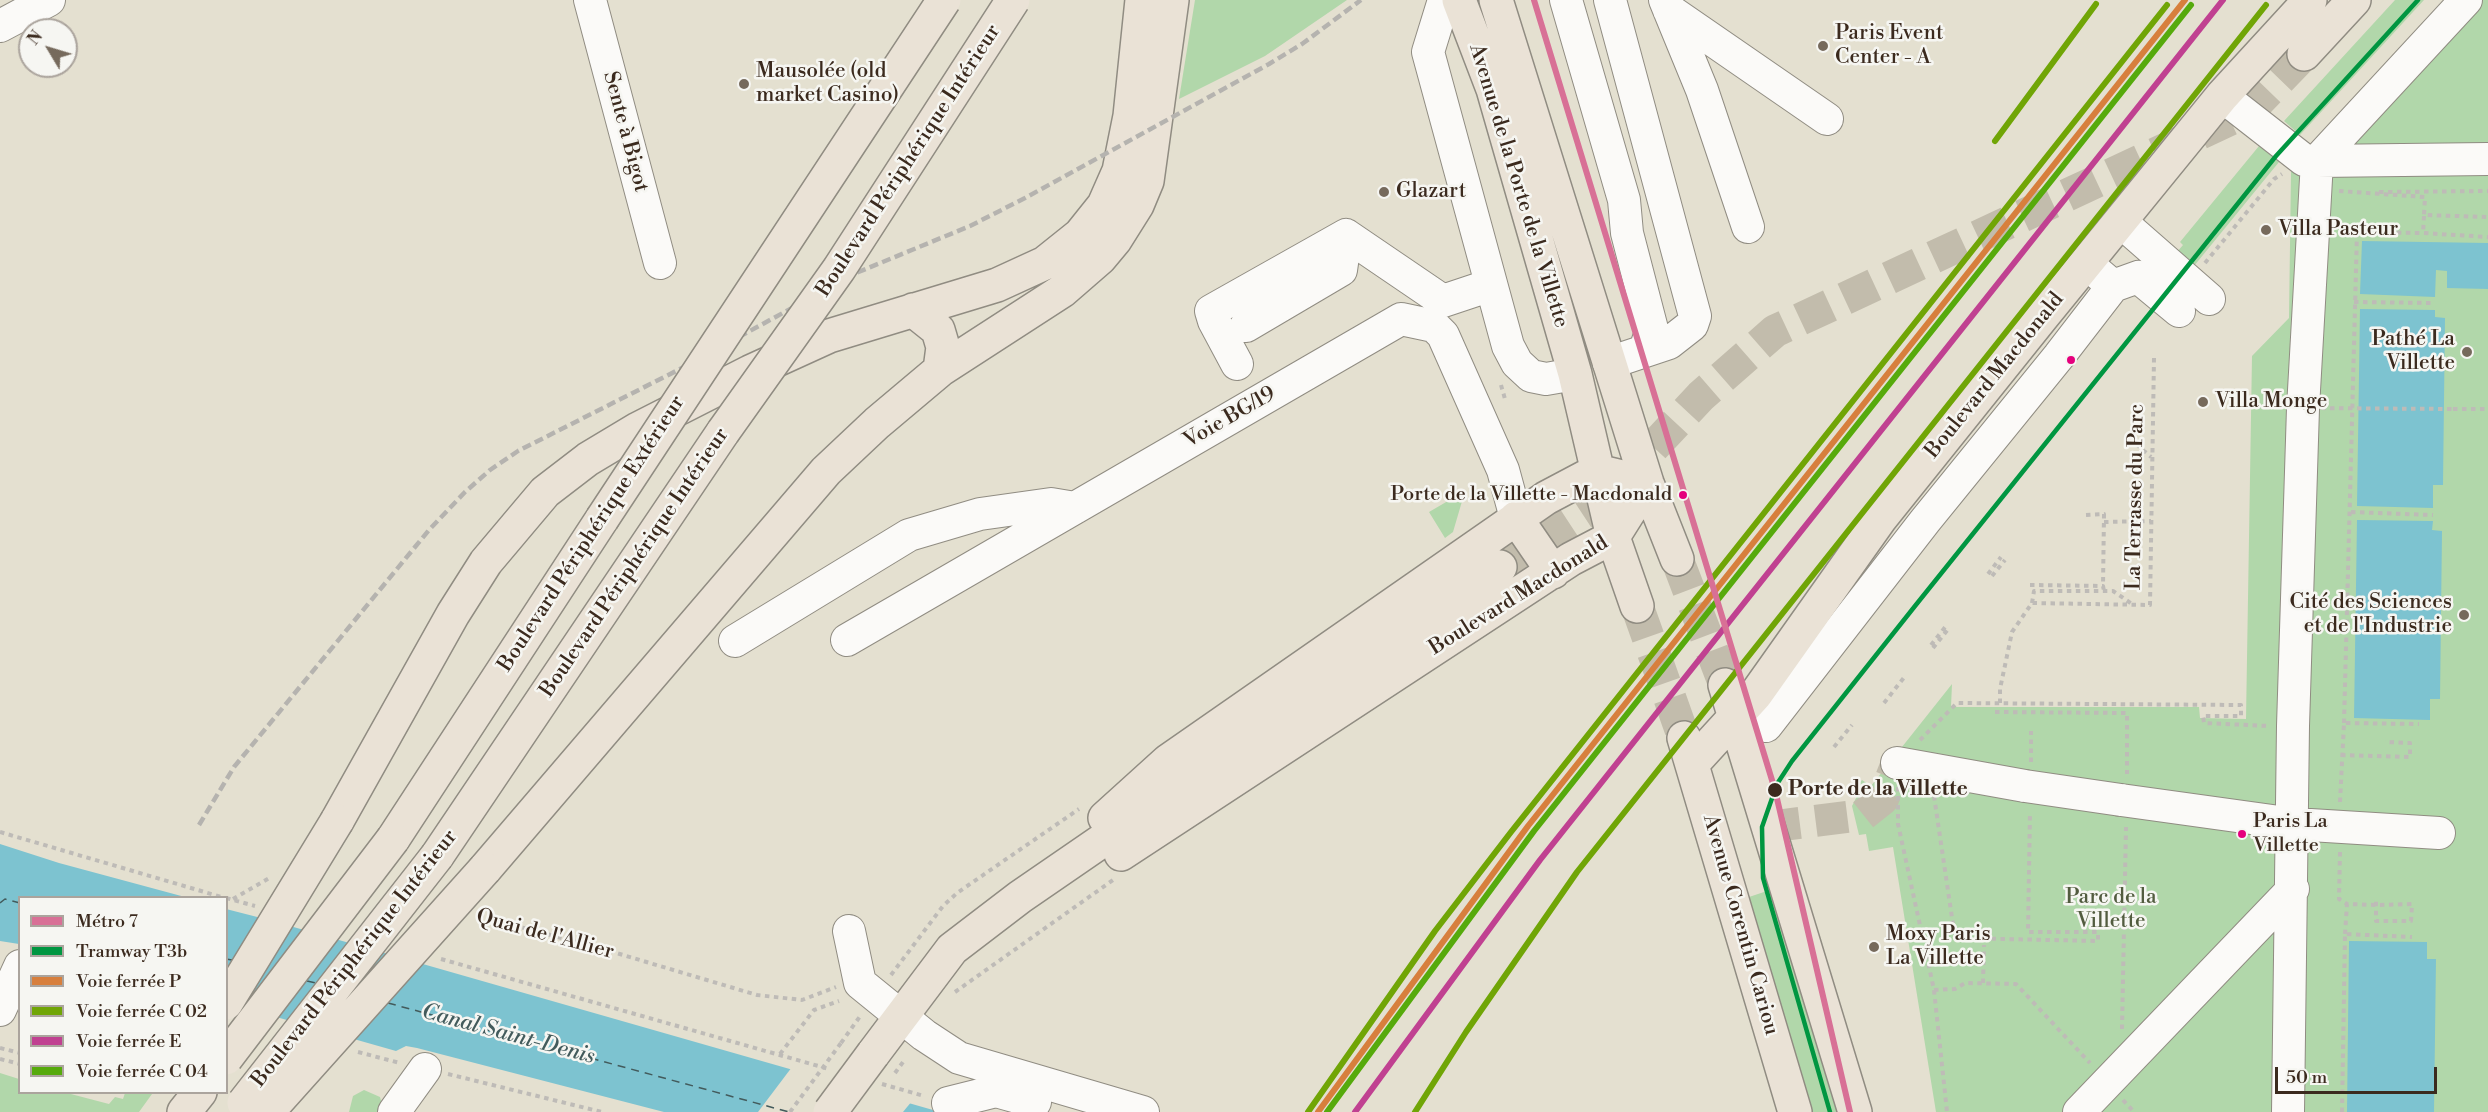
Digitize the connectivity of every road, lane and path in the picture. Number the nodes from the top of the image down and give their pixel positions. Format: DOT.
graph roads {
  1 [pos="49,0"];
  2 [pos="590,0"];
  3 [pos="944,0"];
  4 [pos="1013,0"];
  5 [pos="1142,0"];
  6 [pos="1172,0"];
  7 [pos="1444,0"];
  8 [pos="1459,0"];
  9 [pos="1497,0"];
  10 [pos="1566,0"];
  11 [pos="1610,0"];
  12 [pos="2310,0"];
  13 [pos="2355,0"];
  14 [pos="2466,0"];
  15 [pos="1667,5"];
  16 [pos="0,26"];
  17 [pos="2304,54"];
  18 [pos="2233,103"];
  19 [pos="1827,119"];
  20 [pos="2488,159"];
  21 [pos="2303,164"];
  22 [pos="2488,191"];
  23 [pos="2373,192"];
  24 [pos="2386,195"];
  25 [pos="2424,215"];
  26 [pos="2488,217"];
  27 [pos="2121,222"];
  28 [pos="1748,226"];
  29 [pos="2422,233"];
  30 [pos="1346,236"];
  31 [pos="2488,237"];
  32 [pos="2298,246"];
  33 [pos="660,263"];
  34 [pos="2087,264"];
  35 [pos="2202,266"];
  36 [pos="1491,285"];
  37 [pos="2113,286"];
  38 [pos="2209,299"];
  39 [pos="2354,302"];
  40 [pos="2435,303"];
  41 [pos="913,310"];
  42 [pos="2180,311"];
  43 [pos="1246,326"];
  44 [pos="1645,350"];
  45 [pos="2154,358"];
  46 [pos="1608,363"];
  47 [pos="1237,364"];
  48 [pos="940,370"];
  49 [pos="1575,374"];
  50 [pos="1501,384"];
  51 [pos="1505,399"];
  52 [pos="2303,408"];
  53 [pos="2488,409"];
  54 [pos="2136,444"];
  55 [pos="2152,457"];
  56 [pos="1597,471"];
  57 [pos="1647,483"];
  58 [pos="1076,508"];
  59 [pos="2351,512"];
  60 [pos="2086,515"];
  61 [pos="2433,515"];
  62 [pos="1516,518"];
  63 [pos="2151,521"];
  64 [pos="2104,522"];
  65 [pos="1613,537"];
  66 [pos="2003,558"];
  67 [pos="1677,559"];
  68 [pos="1500,567"];
  69 [pos="1553,572"];
  70 [pos="1990,575"];
  71 [pos="2030,585"];
  72 [pos="2103,586"];
  73 [pos="2104,591"];
  74 [pos="2032,603"];
  75 [pos="2133,605"];
  76 [pos="1636,606"];
  77 [pos="1947,627"];
  78 [pos="847,640"];
  79 [pos="735,641"];
  80 [pos="1932,646"];
  81 [pos="1906,675"];
  82 [pos="1725,685"];
  83 [pos="1884,703"];
  84 [pos="2000,703"];
  85 [pos="1995,712"];
  86 [pos="1750,722"];
  87 [pos="2344,723"];
  88 [pos="2419,724"];
  89 [pos="1852,725"];
  90 [pos="2293,726"];
  91 [pos="2031,731"];
  92 [pos="2385,742"];
  93 [pos="1834,747"];
  94 [pos="1689,750"];
  95 [pos="2341,754"];
  96 [pos="1897,763"];
  97 [pos="1930,768"];
  98 [pos="2029,784"];
  99 [pos="2124,800"];
  100 [pos="2342,812"];
  101 [pos="2294,824"];
  102 [pos="0,832"];
  103 [pos="2439,833"];
  104 [pos="2339,866"];
  105 [pos="278,873"];
  106 [pos="2288,885"];
  107 [pos="219,896"];
  108 [pos="1020,897"];
  109 [pos="228,899"];
  110 [pos="2376,899"];
  111 [pos="233,900"];
  112 [pos="2347,904"];
  113 [pos="266,909"];
  114 [pos="475,915"];
  115 [pos="849,931"];
  116 [pos="2346,934"];
  117 [pos="2412,938"];
  118 [pos="1984,945"];
  119 [pos="431,956"];
  120 [pos="18,970"];
  121 [pos="1983,983"];
  122 [pos="1934,990"];
  123 [pos="849,992"];
  124 [pos="228,1000"];
  125 [pos="0,1010"];
  126 [pos="861,1015"];
  127 [pos="900,1016"];
  128 [pos="0,1048"];
  129 [pos="18,1052"];
  130 [pos="228,1055"];
  131 [pos="0,1059"];
  132 [pos="18,1064"];
  133 [pos="426,1069"];
  134 [pos="2115,1076"];
  135 [pos="170,1094"];
  136 [pos="198,1094"];
  137 [pos="948,1103"];
  138 [pos="255,1109"];
  139 [pos="161,1112"];
  140 [pos="184,1112"];
  141 [pos="394,1112"];
  142 [pos="602,1112"];
  143 [pos="790,1112"];
  144 [pos="830,1112"];
  145 [pos="1071,1112"];
  146 [pos="1143,1112"];
  147 [pos="1796,1112"];
  148 [pos="1855,1112"];
  149 [pos="1947,1112"];
  150 [pos="2079,1112"];
  151 [pos="2134,1112"];
  152 [pos="2288,1112"];
  153 [pos="2342,1112"];
  1 -- 16 [label="street"];
  2 -- 33 [label="street, Sente à Bigot"];
  3 -- 130 [label="main road, Boulevard Périphérique Extérieur, bridge"];
  4 -- 138 [label="main road, Boulevard Périphérique Intérieur, bridge"];
  5 -- 41 [label="main road"];
  6 -- 48 [label="main road"];
  7 -- 36 [label="street"];
  8 -- 49 [label="main road, Avenue de la Porte de la Villette"];
  9 -- 46 [label="main road, Avenue de la Porte de la Villette"];
  10 -- 44 [label="street"];
  11 -- 44 [label="street"];
  12 -- 18 [label="main road, Boulevard Macdonald"];
  13 -- 17 [label="main road"];
  14 -- 21 [label="street"];
  15 -- 19 [label="street"];
  15 -- 28 [label="street"];
  18 -- 21 [label="street"];
  18 -- 27 [label="main road, Boulevard Macdonald"];
  20 -- 21 [label="street"];
  21 -- 32 [label="street"];
  21 -- 35 [label="path"];
  21 -- 52 [label="street"];
  22 -- 23 [label="path"];
  24 -- 25 [label="path"];
  25 -- 26 [label="path"];
  25 -- 29 [label="path"];
  27 -- 34 [label="main road, Boulevard Macdonald"];
  27 -- 38 [label="street"];
  29 -- 31 [label="path"];
  29 -- 39 [label="path"];
  30 -- 36 [label="street"];
  30 -- 43 [label="street"];
  30 -- 47 [label="street"];
  34 -- 37 [label="street"];
  34 -- 86 [label="main road, Boulevard Macdonald"];
  36 -- 49 [label="street"];
  37 -- 42 [label="street"];
  37 -- 86 [label="street"];
  39 -- 40 [label="path"];
  39 -- 59 [label="path"];
  41 -- 48 [label="main road"];
  41 -- 124 [label="main road, bridge"];
  44 -- 46 [label="street"];
  45 -- 55 [label="path, La Terrasse du Parc"];
  46 -- 49 [label="main road"];
  46 -- 57 [label="main road, Avenue de la Porte de la Villette"];
  48 -- 138 [label="main road, bridge"];
  49 -- 56 [label="main road, Avenue de la Porte de la Villette"];
  50 -- 51 [label="path"];
  52 -- 53 [label="path, bridge"];
  52 -- 90 [label="street"];
  54 -- 55 [label="path"];
  55 -- 63 [label="path, La Terrasse du Parc"];
  56 -- 57 [label="main road"];
  56 -- 62 [label="main road, Boulevard Macdonald"];
  56 -- 65 [label="main road, Avenue de la Porte de la Villette"];
  57 -- 65 [label="main road, Boulevard Macdonald"];
  57 -- 67 [label="main road"];
  58 -- 62 [label="street, Voie BG/19"];
  58 -- 78 [label="street, Voie BG/19"];
  58 -- 79 [label="street"];
  59 -- 61 [label="path"];
  59 -- 87 [label="path"];
  60 -- 64 [label="path"];
  62 -- 69 [label="main road"];
  62 -- 108 [label="main road, Boulevard Macdonald"];
  63 -- 64 [label="path"];
  63 -- 75 [label="path, La Terrasse du Parc"];
  64 -- 72 [label="path"];
  65 -- 69 [label="main road, Boulevard Macdonald"];
  65 -- 76 [label="main road"];
  66 -- 70 [label="path"];
  68 -- 108 [label="main road, Boulevard Macdonald"];
  69 -- 108 [label="main road, Boulevard Macdonald"];
  71 -- 72 [label="path"];
  72 -- 73 [label="path"];
  73 -- 74 [label="path"];
  73 -- 75 [label="path"];
  74 -- 75 [label="path, La Terrasse du Parc"];
  74 -- 84 [label="path"];
  77 -- 80 [label="path"];
  81 -- 83 [label="path"];
  82 -- 86 [label="main road"];
  84 -- 90 [label="path"];
  84 -- 96 [label="path"];
  85 -- 99 [label="path"];
  86 -- 94 [label="main road, Boulevard Macdonald"];
  86 -- 148 [label="main road"];
  87 -- 88 [label="path"];
  87 -- 95 [label="path"];
  89 -- 93 [label="path"];
  90 -- 101 [label="street"];
  91 -- 98 [label="path"];
  92 -- 95 [label="path"];
  94 -- 147 [label="main road, Avenue Corentin Cariou"];
  95 -- 100 [label="path"];
  96 -- 97 [label="street"];
  96 -- 122 [label="path"];
  97 -- 98 [label="street"];
  97 -- 98 [label="path"];
  98 -- 99 [label="street, bridge"];
  99 -- 101 [label="street"];
  99 -- 134 [label="path"];
  100 -- 101 [label="street"];
  100 -- 103 [label="street"];
  101 -- 106 [label="street"];
  102 -- 107 [label="path"];
  104 -- 112 [label="path"];
  105 -- 111 [label="path"];
  106 -- 134 [label="street"];
  106 -- 152 [label="street"];
  108 -- 127 [label="main road, Boulevard Macdonald"];
  109 -- 111 [label="path"];
  110 -- 112 [label="path"];
  111 -- 113 [label="path"];
  112 -- 116 [label="path"];
  114 -- 123 [label="path, Quai de l'Allier"];
  115 -- 123 [label="street"];
  116 -- 117 [label="path"];
  116 -- 153 [label="path"];
  118 -- 121 [label="path"];
  119 -- 123 [label="path"];
  120 -- 125 [label="street"];
  121 -- 122 [label="path"];
  121 -- 134 [label="path"];
  122 -- 149 [label="path"];
  123 -- 127 [label="street"];
  126 -- 143 [label="path, bridge"];
  127 -- 144 [label="main road, Boulevard Macdonald, bridge"];
  127 -- 146 [label="street"];
  128 -- 129 [label="path"];
  131 -- 132 [label="path"];
  133 -- 141 [label="street"];
  133 -- 142 [label="path"];
  134 -- 150 [label="street"];
  134 -- 151 [label="path"];
  135 -- 139 [label="main road"];
  136 -- 140 [label="main road"];
  137 -- 145 [label="street"];
}
